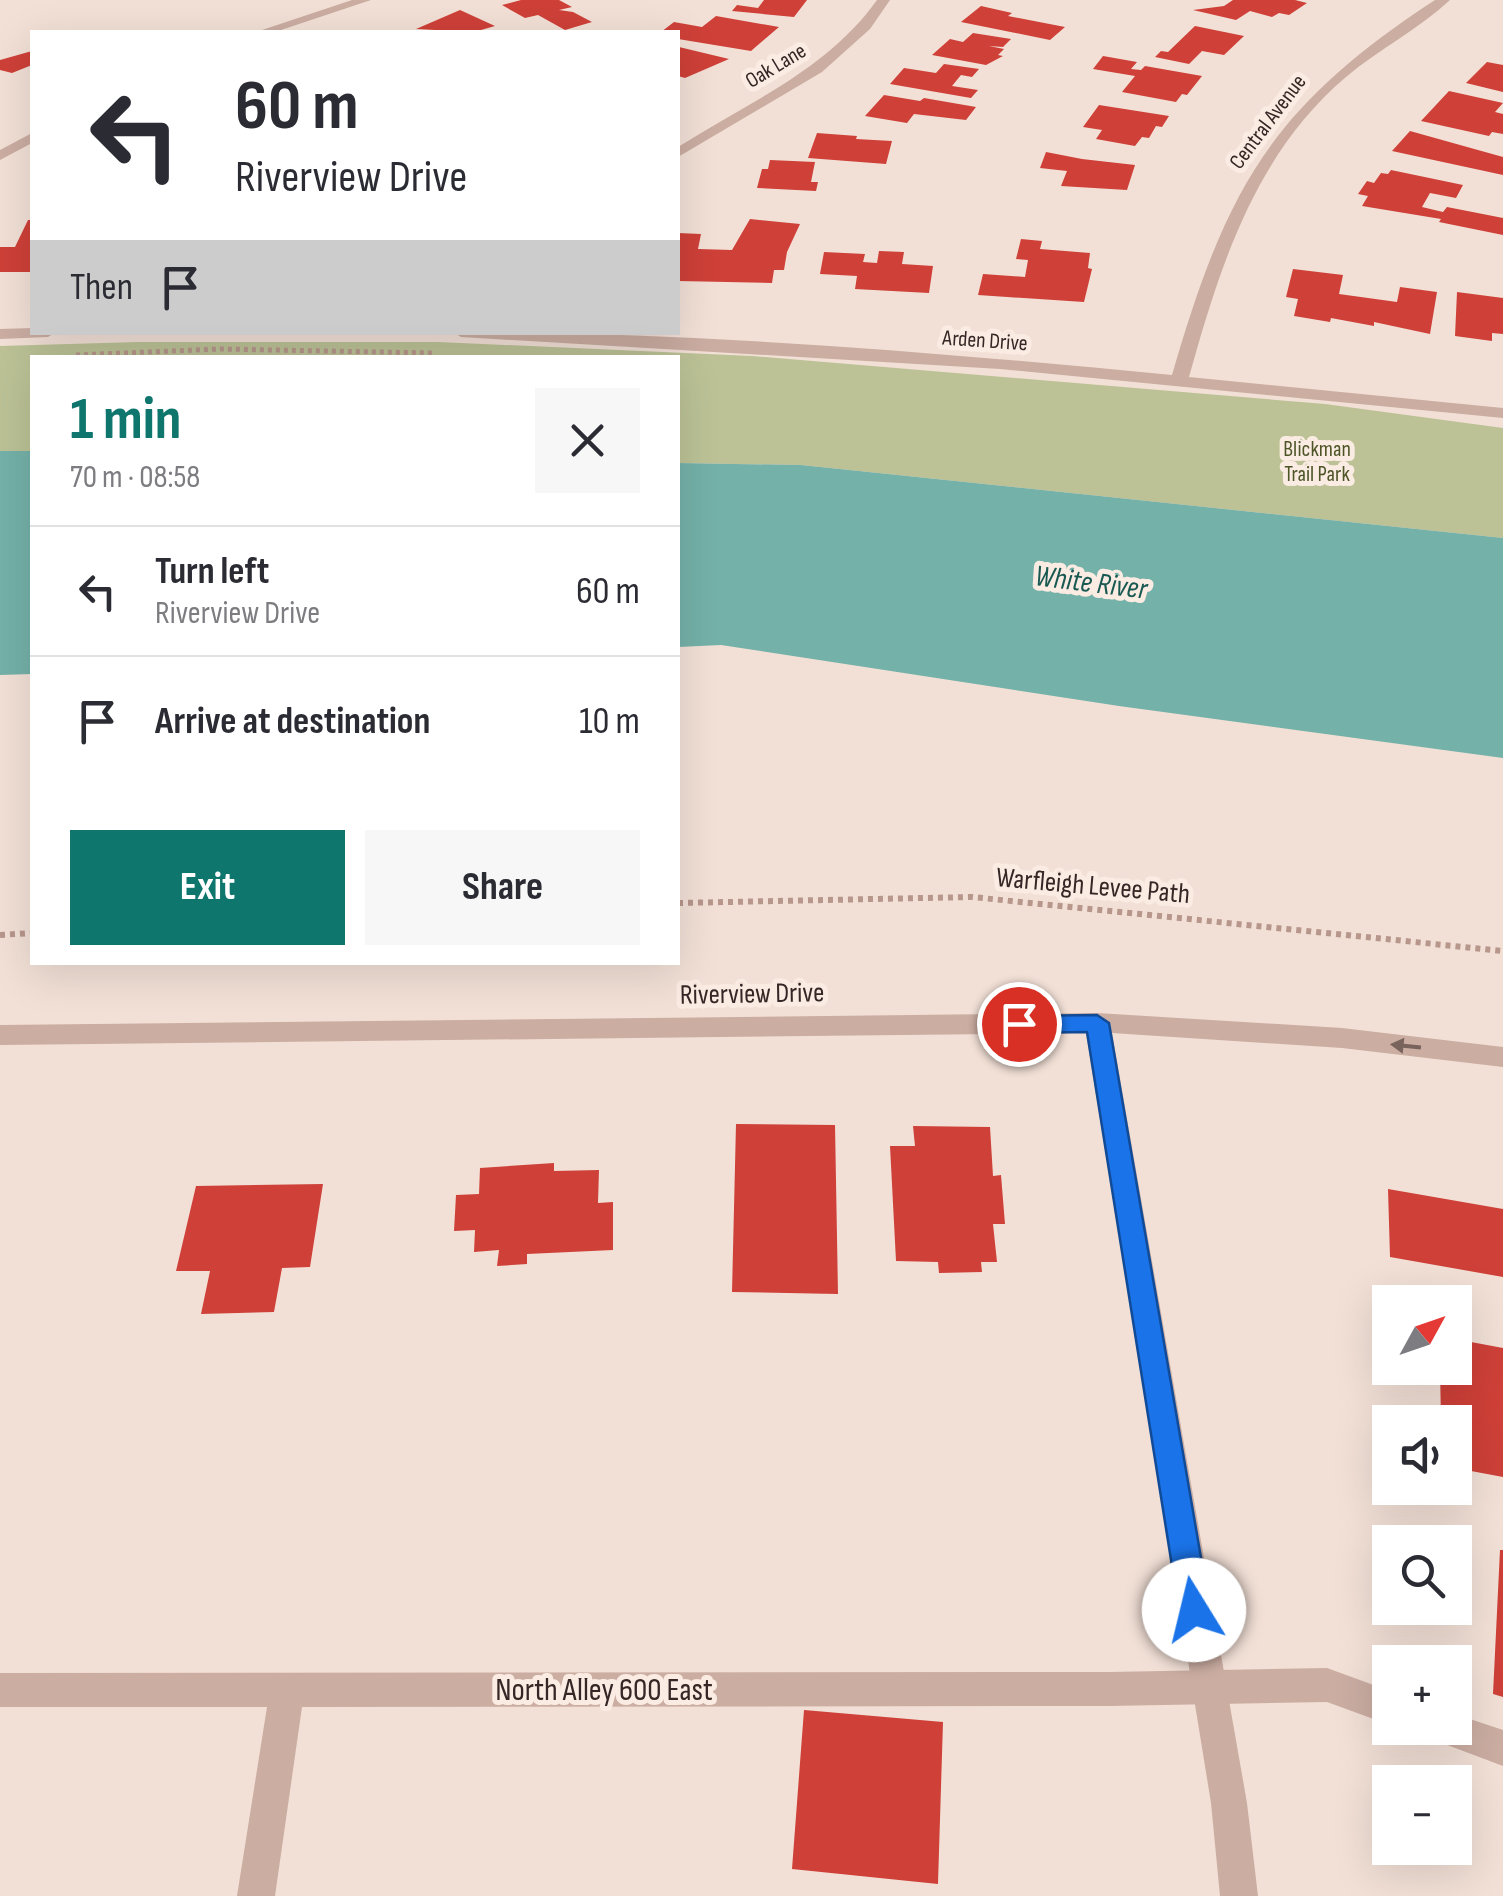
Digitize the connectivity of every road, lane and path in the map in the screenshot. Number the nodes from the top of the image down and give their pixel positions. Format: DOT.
graph roads {
  1 [pos="365,0"];
  2 [pos="884,0"];
  3 [pos="1444,0"];
  4 [pos="269,30"];
  5 [pos="30,138"];
  6 [pos="680,152"];
  7 [pos="0,156"];
  8 [pos="30,333"];
  9 [pos="0,334"];
  10 [pos="539,335"];
  11 [pos="445,354"];
  12 [pos="68,355"];
  13 [pos="1179,381"];
  14 [pos="1503,413"];
  15 [pos="680,903"];
  16 [pos="30,933"];
  17 [pos="0,934"];
  18 [pos="1503,951"];
  19 [pos="1097,1023"];
  20 [pos="0,1035"];
  21 [pos="1503,1058"];
  22 [pos="1208,1688"];
  23 [pos="0,1690"];
  24 [pos="288,1690"];
  25 [pos="1372,1701"];
  26 [pos="1472,1737"];
  27 [pos="1503,1748"];
  28 [pos="256,1896"];
  29 [pos="1239,1896"];
  1 -- 4 [label="street"];
  2 -- 6 [label="street, Oak Lane"];
  3 -- 13 [label="street, Central Avenue"];
  5 -- 7 [label="street"];
  8 -- 9 [label="street"];
  10 -- 13 [label="street, Arden Drive"];
  11 -- 12 [label="path"];
  13 -- 14 [label="street, Arden Drive"];
  15 -- 18 [label="path, Warfleigh Levee Path"];
  16 -- 17 [label="path"];
  19 -- 20 [label="street, Riverview Drive"];
  21 -- 19 [label="street, Riverview Drive, one-way"];
  19 -- 22 [label="street"];
  22 -- 24 [label="street, North Alley 600 East"];
  22 -- 25 [label="street, North Alley 600 East"];
  22 -- 29 [label="street"];
  23 -- 24 [label="street, North Alley 600 East"];
  24 -- 28 [label="street"];
  26 -- 27 [label="street"];
}
